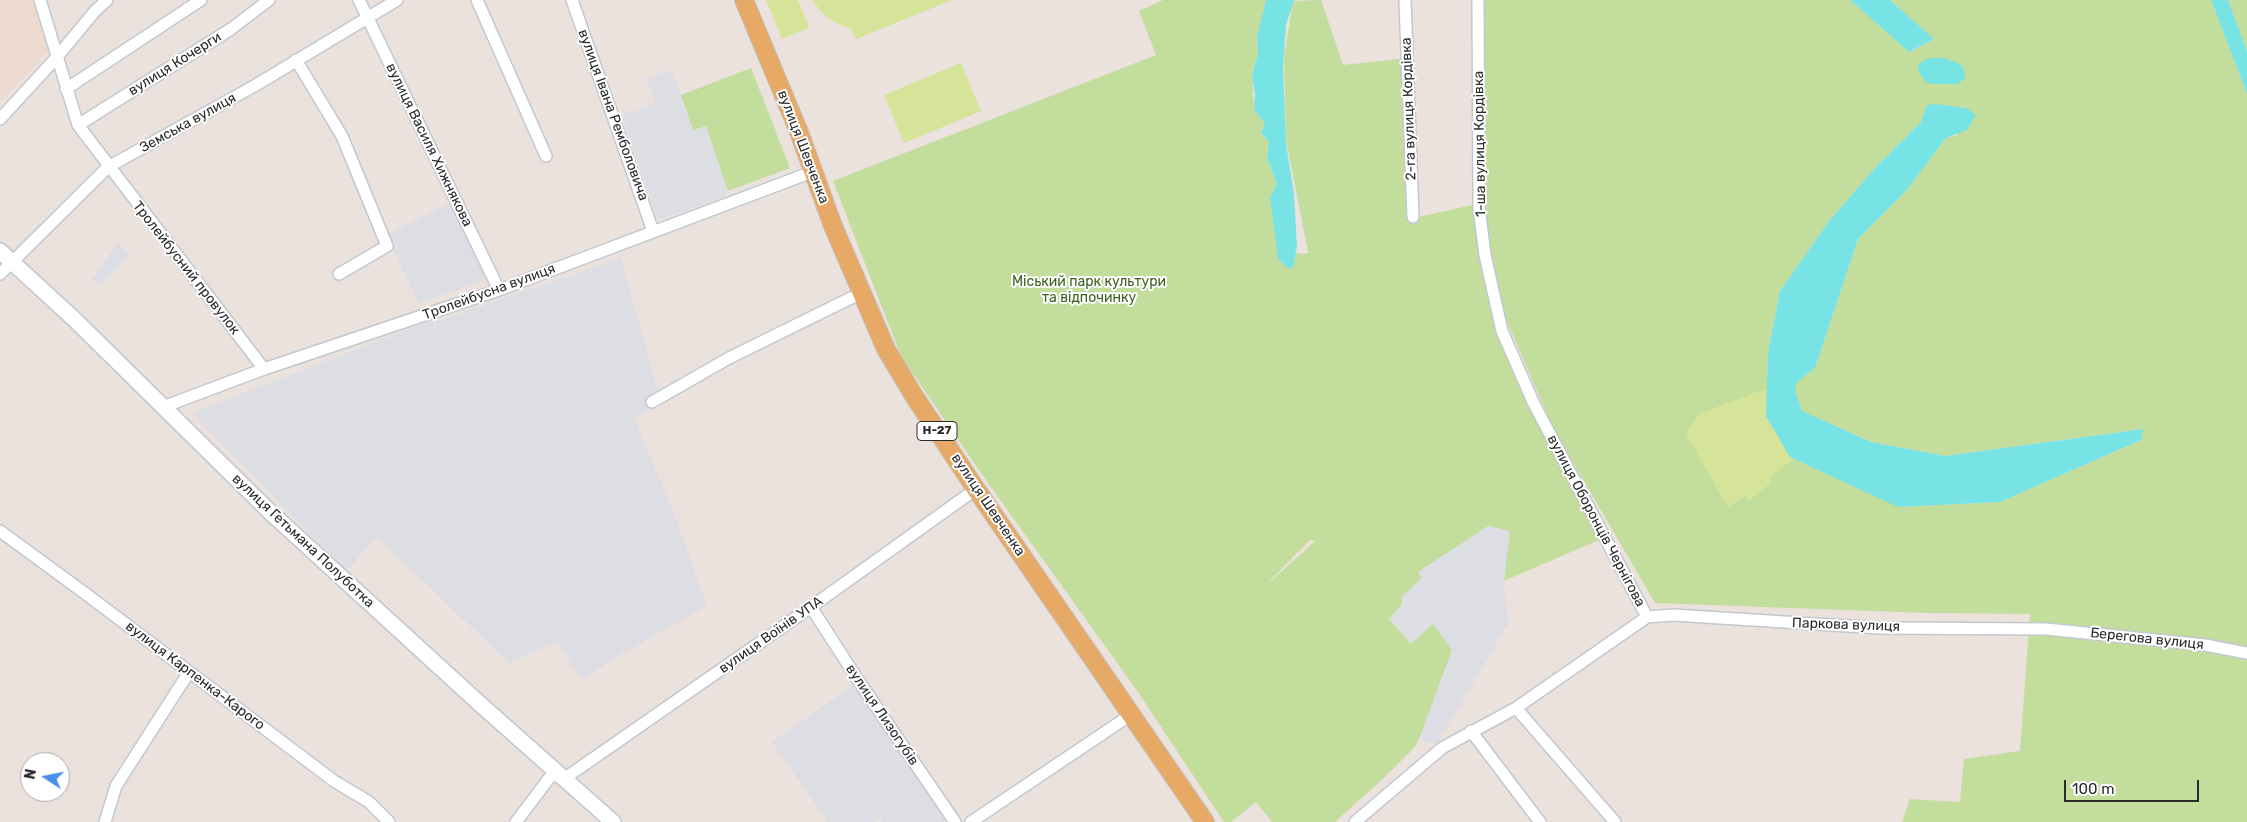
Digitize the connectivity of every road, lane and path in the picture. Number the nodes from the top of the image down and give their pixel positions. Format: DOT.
graph roads {
  1 [pos="40,0"];
  2 [pos="107,0"];
  3 [pos="201,0"];
  4 [pos="269,0"];
  5 [pos="359,0"];
  6 [pos="397,0"];
  7 [pos="477,0"];
  8 [pos="572,0"];
  9 [pos="744,0"];
  10 [pos="1405,0"];
  11 [pos="1478,0"];
  12 [pos="368,17"];
  13 [pos="57,57"];
  14 [pos="296,60"];
  15 [pos="66,88"];
  16 [pos="0,118"];
  17 [pos="78,125"];
  18 [pos="546,156"];
  19 [pos="108,167"];
  20 [pos="812,172"];
  21 [pos="1414,217"];
  22 [pos="654,231"];
  23 [pos="6,256"];
  24 [pos="0,274"];
  25 [pos="339,274"];
  26 [pos="499,290"];
  27 [pos="861,293"];
  28 [pos="264,368"];
  29 [pos="652,402"];
  30 [pos="163,406"];
  31 [pos="1546,427"];
  32 [pos="976,490"];
  33 [pos="0,531"];
  34 [pos="811,607"];
  35 [pos="1647,617"];
  36 [pos="2046,630"];
  37 [pos="2247,653"];
  38 [pos="189,672"];
  39 [pos="1516,708"];
  40 [pos="1132,714"];
  41 [pos="1471,731"];
  42 [pos="562,777"];
  43 [pos="105,822"];
  44 [pos="389,822"];
  45 [pos="516,822"];
  46 [pos="613,822"];
  47 [pos="956,822"];
  48 [pos="970,822"];
  49 [pos="1205,822"];
  50 [pos="1355,822"];
  51 [pos="1540,822"];
  52 [pos="1614,822"];
  1 -- 13 [label="street"];
  2 -- 13 [label="street"];
  3 -- 15 [label="street"];
  4 -- 17 [label="street, вулиця Кочерги"];
  5 -- 12 [label="street, вулиця Василя Хижнякова"];
  6 -- 12 [label="street, Земська вулиця"];
  7 -- 18 [label="street"];
  8 -- 22 [label="street, вулиця Івана Ремболовича"];
  9 -- 20 [label="main road, вулиця Шевченка / Н-27"];
  10 -- 21 [label="street, 2-га вулиця Кордівка"];
  11 -- 31 [label="street, 1-ша вулиця Кордівка"];
  12 -- 14 [label="street, Земська вулиця"];
  12 -- 26 [label="street, вулиця Василя Хижнякова"];
  13 -- 15 [label="street"];
  13 -- 16 [label="street"];
  14 -- 19 [label="street, Земська вулиця"];
  14 -- 25 [label="street"];
  15 -- 17 [label="street"];
  17 -- 19 [label="street"];
  19 -- 23 [label="street, Земська вулиця"];
  19 -- 28 [label="street, Тролейбусний провулок"];
  20 -- 22 [label="street, Тролейбусна вулиця"];
  20 -- 27 [label="main road, вулиця Шевченка / Н-27"];
  22 -- 26 [label="street, Тролейбусна вулиця"];
  23 -- 24 [label="street, Земська вулиця"];
  23 -- 30 [label="street, вулиця Гетьмана Полуботка"];
  26 -- 28 [label="street, Тролейбусна вулиця"];
  27 -- 29 [label="street"];
  27 -- 32 [label="main road, вулиця Шевченка / Н-27"];
  28 -- 30 [label="street, Тролейбусна вулиця"];
  30 -- 42 [label="street, вулиця Гетьмана Полуботка"];
  31 -- 35 [label="street, вулиця Оборонців Чернігова"];
  32 -- 34 [label="street, вулиця Воїнів УПА"];
  32 -- 40 [label="main road, вулиця Шевченка / Н-27"];
  33 -- 38 [label="street, вулиця Карпенка-Карого"];
  34 -- 42 [label="street, вулиця Воїнів УПА"];
  34 -- 47 [label="street, вулиця Лизогубів"];
  35 -- 36 [label="street, Паркова вулиця"];
  35 -- 39 [label="street, вулиця Оборонців Чернігова"];
  36 -- 37 [label="street, Берегова вулиця"];
  38 -- 43 [label="street"];
  38 -- 44 [label="street, вулиця Карпенка-Карого"];
  39 -- 41 [label="street, вулиця Оборонців Чернігова"];
  39 -- 52 [label="street"];
  40 -- 48 [label="street"];
  40 -- 49 [label="main road, вулиця Шевченка / Н-27"];
  41 -- 50 [label="street, вулиця Оборонців Чернігова"];
  41 -- 51 [label="street"];
  42 -- 45 [label="street, вулиця Воїнів УПА"];
  42 -- 46 [label="street, вулиця Гетьмана Полуботка"];
}
